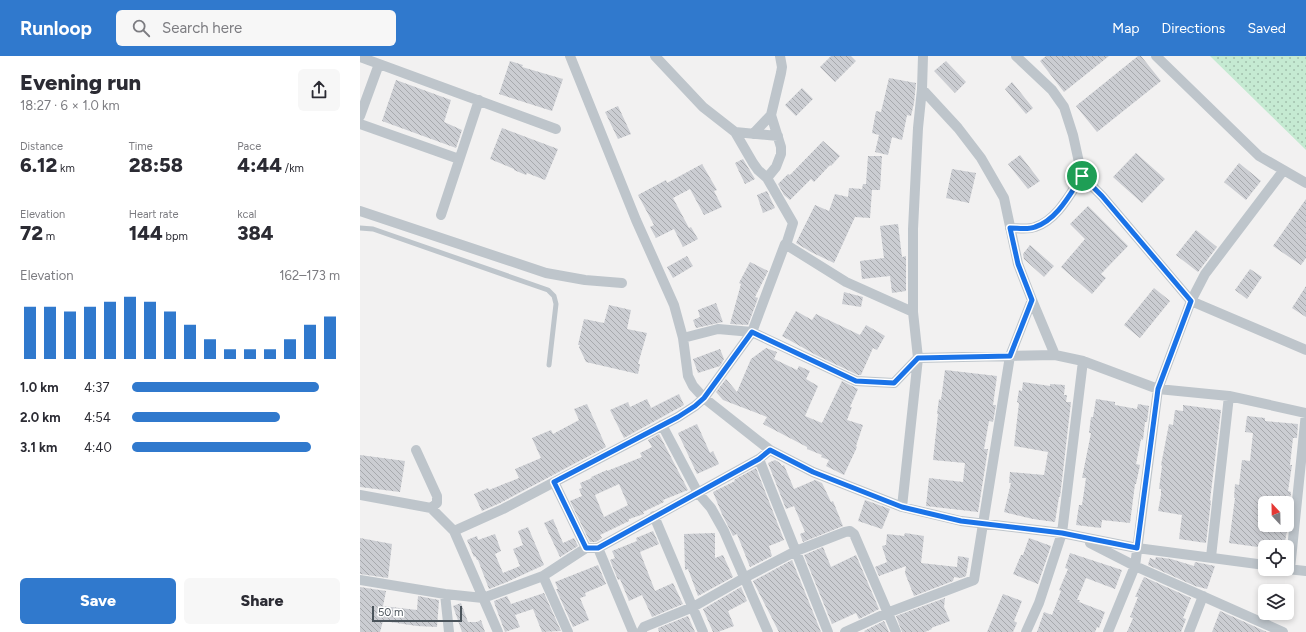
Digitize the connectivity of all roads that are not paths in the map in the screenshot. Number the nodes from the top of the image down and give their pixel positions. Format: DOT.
graph roads {
  1 [pos="570,56"];
  2 [pos="655,56"];
  3 [pos="780,56"];
  4 [pos="923,56"];
  5 [pos="1016,56"];
  6 [pos="1156,56"];
  7 [pos="360,57"];
  8 [pos="379,64"];
  9 [pos="922,89"];
  10 [pos="479,100"];
  11 [pos="772,115"];
  12 [pos="360,116"];
  13 [pos="360,124"];
  14 [pos="556,128"];
  15 [pos="736,132"];
  16 [pos="753,134"];
  17 [pos="778,136"];
  18 [pos="459,159"];
  19 [pos="1283,171"];
  20 [pos="1082,176"];
  21 [pos="768,178"];
  22 [pos="1306,183"];
  23 [pos="360,211"];
  24 [pos="441,215"];
  25 [pos="360,228"];
  26 [pos="1010,228"];
  27 [pos="786,245"];
  28 [pos="622,283"];
  29 [pos="1032,300"];
  30 [pos="1191,301"];
  31 [pos="913,312"];
  32 [pos="752,332"];
  33 [pos="683,338"];
  34 [pos="1306,350"];
  35 [pos="1055,355"];
  36 [pos="1010,356"];
  37 [pos="918,358"];
  38 [pos="1083,362"];
  39 [pos="549,365"];
  40 [pos="1158,389"];
  41 [pos="1229,396"];
  42 [pos="704,398"];
  43 [pos="1306,413"];
  44 [pos="662,425"];
  45 [pos="416,450"];
  46 [pos="770,450"];
  47 [pos="759,459"];
  48 [pos="554,482"];
  49 [pos="698,493"];
  50 [pos="360,495"];
  51 [pos="902,507"];
  52 [pos="431,508"];
  53 [pos="654,516"];
  54 [pos="984,524"];
  55 [pos="454,531"];
  56 [pos="1062,533"];
  57 [pos="1079,537"];
  58 [pos="1292,540"];
  59 [pos="586,548"];
  60 [pos="598,548"];
  61 [pos="1137,548"];
  62 [pos="796,551"];
  63 [pos="1211,557"];
  64 [pos="1258,564"];
  65 [pos="1136,566"];
  66 [pos="1294,570"];
  67 [pos="1306,571"];
  68 [pos="543,576"];
  69 [pos="744,578"];
  70 [pos="360,580"];
  71 [pos="445,594"];
  72 [pos="1203,596"];
  73 [pos="483,598"];
  74 [pos="693,607"];
  75 [pos="887,613"];
  76 [pos="449,632"];
  77 [pos="498,632"];
  78 [pos="568,632"];
  79 [pos="633,632"];
  80 [pos="641,632"];
  81 [pos="703,632"];
  82 [pos="768,632"];
  83 [pos="828,632"];
  84 [pos="845,632"];
  85 [pos="896,632"];
  86 [pos="1026,632"];
  87 [pos="1108,632"];
  88 [pos="1189,632"];
  89 [pos="1280,632"];
  1 -- 33 [label="street"];
  2 -- 15 [label="street"];
  3 -- 11 [label="street"];
  4 -- 9 [label="street"];
  5 -- 20 [label="street"];
  6 -- 19 [label="street"];
  7 -- 8 [label="street"];
  8 -- 10 [label="street"];
  8 -- 12 [label="street"];
  9 -- 26 [label="street"];
  9 -- 31 [label="street"];
  10 -- 14 [label="street"];
  10 -- 18 [label="street"];
  11 -- 16 [label="street"];
  11 -- 17 [label="street"];
  13 -- 18 [label="street"];
  15 -- 16 [label="street"];
  15 -- 21 [label="street"];
  16 -- 17 [label="street"];
  17 -- 21 [label="street"];
  18 -- 24 [label="street"];
  19 -- 22 [label="street"];
  19 -- 30 [label="street"];
  20 -- 26 [label="street"];
  20 -- 30 [label="street"];
  21 -- 27 [label="street"];
  23 -- 28 [label="street"];
  25 -- 39 [label="lane"];
  26 -- 29 [label="street"];
  27 -- 31 [label="street"];
  27 -- 32 [label="street"];
  29 -- 35 [label="street"];
  29 -- 36 [label="street"];
  30 -- 34 [label="street"];
  30 -- 40 [label="street"];
  31 -- 37 [label="street"];
  32 -- 33 [label="street"];
  32 -- 37 [label="street"];
  32 -- 42 [label="street"];
  33 -- 42 [label="street"];
  35 -- 36 [label="street"];
  35 -- 38 [label="street"];
  36 -- 37 [label="street"];
  36 -- 54 [label="street"];
  37 -- 51 [label="street"];
  38 -- 40 [label="street"];
  38 -- 56 [label="street"];
  40 -- 41 [label="street"];
  40 -- 61 [label="street"];
  41 -- 43 [label="street"];
  41 -- 63 [label="street"];
  42 -- 44 [label="street"];
  42 -- 46 [label="street"];
  43 -- 58 [label="street"];
  44 -- 48 [label="street"];
  44 -- 49 [label="street"];
  45 -- 52 [label="street"];
  46 -- 47 [label="street"];
  46 -- 51 [label="street"];
  47 -- 49 [label="street"];
  47 -- 62 [label="street"];
  48 -- 55 [label="street"];
  48 -- 59 [label="street"];
  49 -- 53 [label="street"];
  49 -- 69 [label="street"];
  50 -- 52 [label="street"];
  51 -- 54 [label="street"];
  52 -- 55 [label="street"];
  53 -- 60 [label="street"];
  53 -- 74 [label="street"];
  54 -- 56 [label="street"];
  54 -- 75 [label="street"];
  55 -- 73 [label="street"];
  56 -- 57 [label="street"];
  56 -- 86 [label="street"];
  57 -- 61 [label="street"];
  57 -- 65 [label="street"];
  59 -- 60 [label="street"];
  59 -- 68 [label="street"];
  60 -- 79 [label="street"];
  61 -- 63 [label="street"];
  61 -- 65 [label="street"];
  62 -- 69 [label="street"];
  62 -- 75 [label="street"];
  62 -- 83 [label="street"];
  63 -- 64 [label="street"];
  65 -- 72 [label="street"];
  65 -- 87 [label="street"];
  66 -- 67 [label="street"];
  68 -- 73 [label="street"];
  68 -- 78 [label="street"];
  69 -- 74 [label="street"];
  69 -- 82 [label="street"];
  70 -- 71 [label="street"];
  71 -- 73 [label="street"];
  71 -- 76 [label="street"];
  72 -- 88 [label="street"];
  72 -- 89 [label="street"];
  73 -- 77 [label="street"];
  74 -- 80 [label="street"];
  74 -- 81 [label="street"];
  75 -- 84 [label="street"];
  75 -- 85 [label="street"];
}
